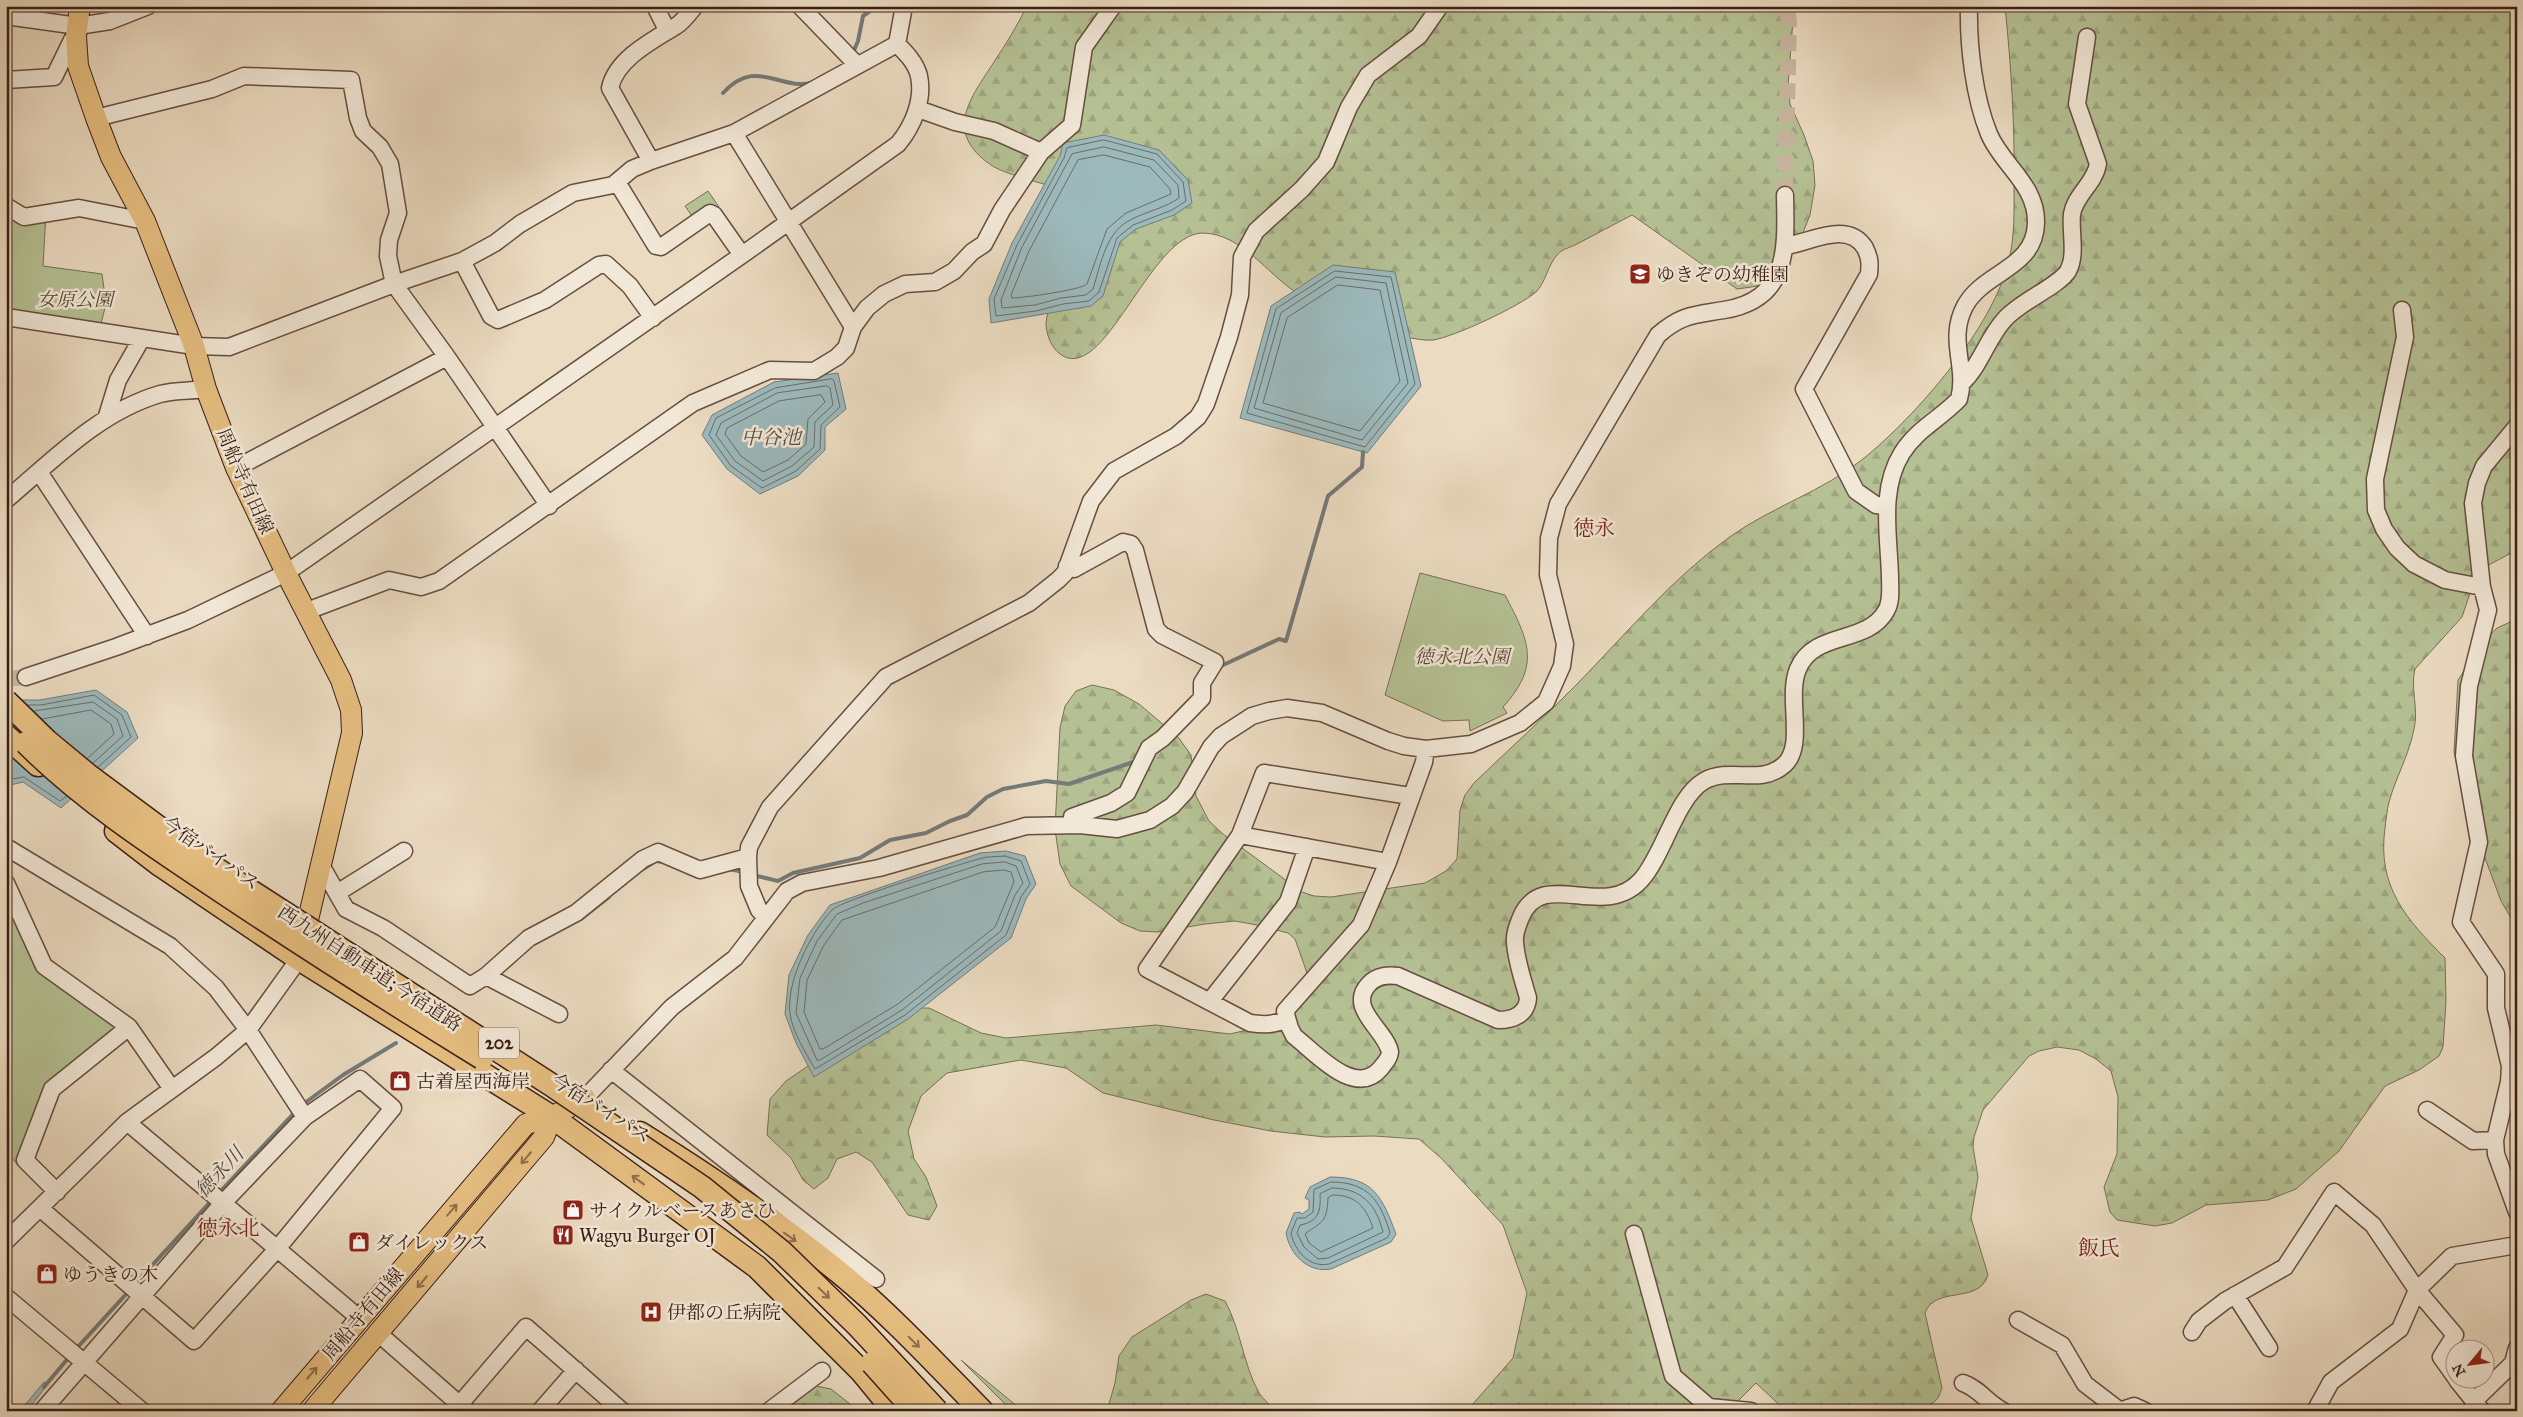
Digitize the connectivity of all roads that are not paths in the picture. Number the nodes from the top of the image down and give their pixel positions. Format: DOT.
graph roads {
  1 [pos="148,6"];
  2 [pos="655,6"];
  3 [pos="695,6"];
  4 [pos="800,6"];
  5 [pos="904,6"];
  6 [pos="1113,6"];
  7 [pos="1440,6"];
  8 [pos="1969,6"];
  9 [pos="6,16"];
  10 [pos="78,24"];
  11 [pos="667,30"];
  12 [pos="2087,37"];
  13 [pos="897,44"];
  14 [pos="857,65"];
  15 [pos="6,80"];
  16 [pos="918,108"];
  17 [pos="96,118"];
  18 [pos="734,133"];
  19 [pos="1041,152"];
  20 [pos="651,161"];
  21 [pos="617,182"];
  22 [pos="1785,194"];
  23 [pos="6,206"];
  24 [pos="145,221"];
  25 [pos="788,223"];
  26 [pos="1786,246"];
  27 [pos="742,255"];
  28 [pos="462,261"];
  29 [pos="394,284"];
  30 [pos="2402,310"];
  31 [pos="6,317"];
  32 [pos="653,318"];
  33 [pos="853,327"];
  34 [pos="142,338"];
  35 [pos="194,346"];
  36 [pos="447,357"];
  37 [pos="1962,383"];
  38 [pos="206,389"];
  39 [pos="106,419"];
  40 [pos="2517,426"];
  41 [pos="496,428"];
  42 [pos="236,468"];
  43 [pos="39,472"];
  44 [pos="6,500"];
  45 [pos="548,506"];
  46 [pos="1886,506"];
  47 [pos="1067,566"];
  48 [pos="286,574"];
  49 [pos="2482,587"];
  50 [pos="306,611"];
  51 [pos="147,636"];
  52 [pos="26,677"];
  53 [pos="6,688"];
  54 [pos="6,701"];
  55 [pos="6,723"];
  56 [pos="6,736"];
  57 [pos="1426,749"];
  58 [pos="1410,796"];
  59 [pos="1072,825"];
  60 [pos="1240,835"];
  61 [pos="6,847"];
  62 [pos="1307,847"];
  63 [pos="404,851"];
  64 [pos="748,860"];
  65 [pos="1388,862"];
  66 [pos="322,867"];
  67 [pos="6,883"];
  68 [pos="337,893"];
  69 [pos="766,918"];
  70 [pos="308,919"];
  71 [pos="299,959"];
  72 [pos="486,976"];
  73 [pos="1210,1001"];
  74 [pos="559,1014"];
  75 [pos="1287,1019"];
  76 [pos="129,1027"];
  77 [pos="248,1030"];
  78 [pos="612,1070"];
  79 [pos="172,1089"];
  80 [pos="585,1098"];
  81 [pos="2427,1110"];
  82 [pos="305,1117"];
  83 [pos="552,1117"];
  84 [pos="127,1122"];
  85 [pos="2495,1140"];
  86 [pos="57,1192"];
  87 [pos="223,1203"];
  88 [pos="41,1209"];
  89 [pos="2517,1212"];
  90 [pos="1634,1234"];
  91 [pos="6,1241"];
  92 [pos="2517,1245"];
  93 [pos="277,1249"];
  94 [pos="876,1279"];
  95 [pos="2416,1290"];
  96 [pos="2235,1295"];
  97 [pos="6,1296"];
  98 [pos="140,1296"];
  99 [pos="359,1318"];
  100 [pos="2018,1320"];
  101 [pos="2192,1332"];
  102 [pos="378,1333"];
  103 [pos="2452,1340"];
  104 [pos="2270,1348"];
  105 [pos="2517,1348"];
  106 [pos="2446,1349"];
  107 [pos="83,1362"];
  108 [pos="2446,1364"];
  109 [pos="576,1370"];
  110 [pos="822,1371"];
  111 [pos="1963,1383"];
  112 [pos="2465,1390"];
  113 [pos="2478,1406"];
  114 [pos="464,1408"];
  115 [pos="42,1411"];
  116 [pos="142,1411"];
  117 [pos="281,1411"];
  118 [pos="312,1411"];
  119 [pos="540,1411"];
  120 [pos="622,1411"];
  121 [pos="769,1411"];
  122 [pos="894,1411"];
  123 [pos="915,1411"];
  124 [pos="937,1411"];
  125 [pos="982,1411"];
  126 [pos="1751,1411"];
  127 [pos="2003,1411"];
  128 [pos="2119,1411"];
  129 [pos="2145,1411"];
  130 [pos="2315,1411"];
  1 -- 10 [label="street"];
  2 -- 11 [label="street"];
  3 -- 11 [label="street"];
  4 -- 14 [label="street"];
  5 -- 13 [label="street"];
  6 -- 19 [label="street"];
  7 -- 47 [label="street"];
  8 -- 37 [label="street"];
  9 -- 10 [label="street"];
  10 -- 15 [label="street"];
  10 -- 17 [label="main road, 周船寺有田線"];
  11 -- 20 [label="street"];
  12 -- 37 [label="street"];
  13 -- 14 [label="street"];
  13 -- 16 [label="street"];
  14 -- 18 [label="street"];
  16 -- 19 [label="street"];
  16 -- 25 [label="street"];
  17 -- 24 [label="main road, 周船寺有田線"];
  17 -- 29 [label="street"];
  18 -- 20 [label="street"];
  18 -- 25 [label="street"];
  19 -- 33 [label="street"];
  20 -- 21 [label="street"];
  21 -- 27 [label="street"];
  21 -- 28 [label="street"];
  22 -- 26 [label="street"];
  23 -- 24 [label="street"];
  24 -- 35 [label="main road, 周船寺有田線"];
  25 -- 27 [label="street"];
  25 -- 33 [label="street"];
  26 -- 46 [label="street"];
  26 -- 57 [label="street"];
  27 -- 32 [label="street"];
  28 -- 29 [label="street"];
  28 -- 32 [label="street"];
  29 -- 35 [label="street"];
  29 -- 36 [label="street"];
  30 -- 49 [label="street"];
  31 -- 34 [label="street"];
  32 -- 41 [label="street"];
  33 -- 45 [label="street"];
  34 -- 35 [label="street"];
  34 -- 39 [label="street"];
  35 -- 38 [label="main road, 周船寺有田線"];
  36 -- 41 [label="street"];
  36 -- 42 [label="street"];
  37 -- 46 [label="street"];
  38 -- 39 [label="street"];
  38 -- 42 [label="main road, 周船寺有田線"];
  39 -- 43 [label="street"];
  40 -- 49 [label="street"];
  41 -- 45 [label="street"];
  41 -- 48 [label="street"];
  42 -- 48 [label="main road, 周船寺有田線"];
  43 -- 44 [label="street"];
  43 -- 51 [label="street"];
  45 -- 50 [label="street"];
  46 -- 75 [label="street"];
  47 -- 59 [label="street"];
  47 -- 64 [label="street"];
  48 -- 50 [label="main road, 周船寺有田線"];
  48 -- 51 [label="street"];
  49 -- 85 [label="street"];
  50 -- 66 [label="main road, 周船寺有田線"];
  51 -- 52 [label="street"];
  53 -- 70 [label="highway, 今宿バイパス / 202"];
  54 -- 124 [label="highway, 西九州自動車道;今宿道路, one-way, bridge"];
  55 -- 123 [label="highway, 西九州自動車道;今宿道路, bridge"];
  56 -- 71 [label="highway, 今宿バイパス / 202"];
  57 -- 58 [label="street"];
  57 -- 59 [label="street"];
  58 -- 60 [label="street"];
  58 -- 65 [label="street"];
  59 -- 69 [label="street"];
  60 -- 62 [label="street"];
  60 -- 73 [label="street"];
  61 -- 77 [label="street"];
  62 -- 65 [label="street"];
  62 -- 73 [label="street"];
  63 -- 68 [label="street"];
  64 -- 69 [label="street"];
  64 -- 72 [label="street"];
  65 -- 75 [label="street"];
  66 -- 68 [label="street"];
  66 -- 70 [label="main road, 周船寺有田線"];
  67 -- 76 [label="street"];
  68 -- 72 [label="street"];
  69 -- 78 [label="street"];
  70 -- 71 [label="main road, 周船寺有田線"];
  70 -- 80 [label="highway, 今宿バイパス / 202"];
  71 -- 77 [label="street"];
  71 -- 83 [label="highway, 今宿バイパス / 202"];
  72 -- 74 [label="street"];
  73 -- 75 [label="street"];
  76 -- 79 [label="street"];
  76 -- 86 [label="street"];
  77 -- 79 [label="street"];
  77 -- 82 [label="street"];
  78 -- 80 [label="street"];
  78 -- 94 [label="street"];
  79 -- 84 [label="street"];
  80 -- 83 [label="main road, 周船寺有田線"];
  80 -- 125 [label="highway, 今宿バイパス / 202, one-way"];
  81 -- 85 [label="street"];
  82 -- 87 [label="street"];
  82 -- 93 [label="street"];
  99 -- 83 [label="main road, 周船寺有田線, one-way"];
  83 -- 102 [label="main road, 周船寺有田線, one-way"];
  122 -- 83 [label="highway, 今宿バイパス / 202, one-way"];
  84 -- 86 [label="street"];
  84 -- 87 [label="street"];
  85 -- 89 [label="street"];
  86 -- 88 [label="street"];
  87 -- 93 [label="street"];
  87 -- 98 [label="street"];
  88 -- 91 [label="street"];
  88 -- 98 [label="street"];
  90 -- 126 [label="street"];
  92 -- 95 [label="street"];
  93 -- 98 [label="street"];
  93 -- 99 [label="street"];
  95 -- 96 [label="street"];
  95 -- 103 [label="street"];
  95 -- 130 [label="street"];
  96 -- 101 [label="street"];
  96 -- 104 [label="street"];
  97 -- 107 [label="street"];
  98 -- 107 [label="street"];
  117 -- 99 [label="main road, 周船寺有田線, one-way"];
  100 -- 128 [label="street"];
  102 -- 114 [label="street"];
  102 -- 118 [label="main road, 周船寺有田線"];
  105 -- 113 [label="street"];
  106 -- 108 [label="street"];
  107 -- 115 [label="street"];
  107 -- 116 [label="street"];
  109 -- 114 [label="street"];
  109 -- 119 [label="street"];
  109 -- 120 [label="street"];
  110 -- 121 [label="street"];
  111 -- 127 [label="street"];
  112 -- 113 [label="street"];
  128 -- 129 [label="street"];
}
